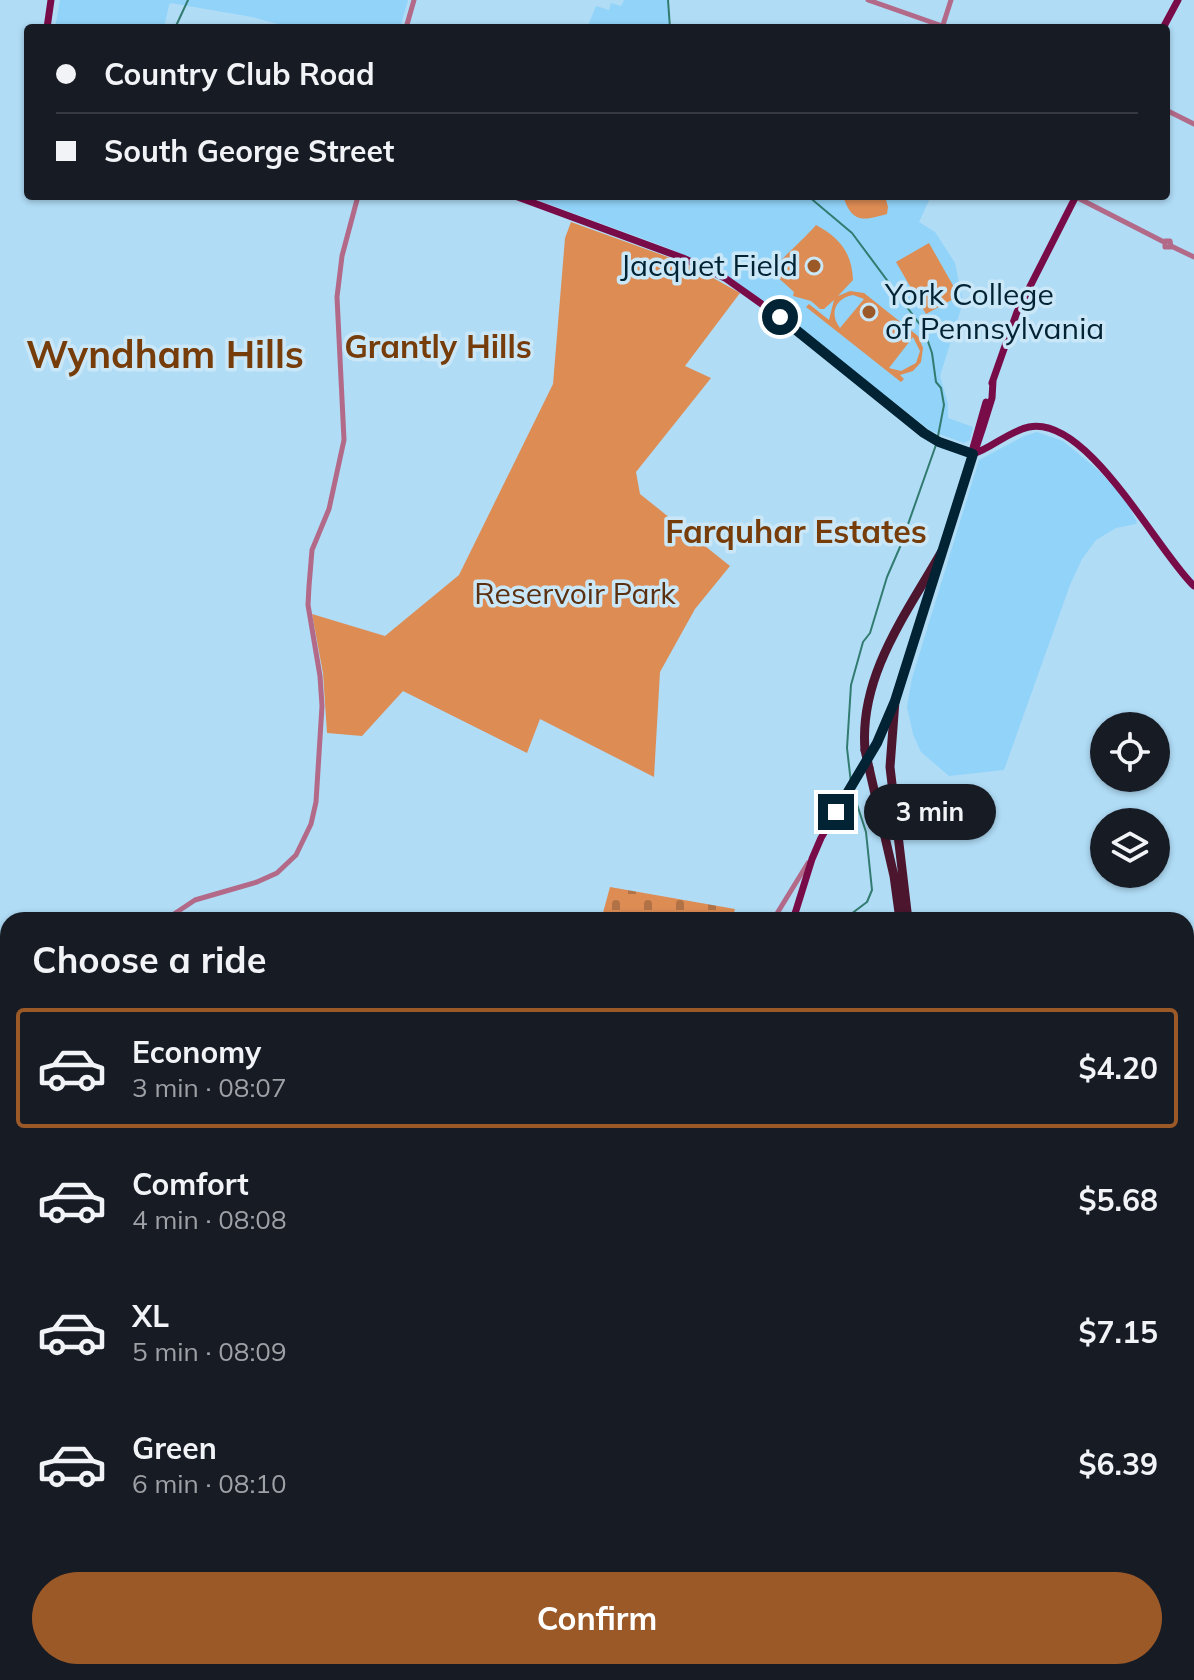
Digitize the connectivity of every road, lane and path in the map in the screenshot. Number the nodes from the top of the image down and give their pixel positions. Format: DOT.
graph roads {
  1 [pos="51,0"];
  2 [pos="414,0"];
  3 [pos="868,0"];
  4 [pos="951,0"];
  5 [pos="1178,0"];
  6 [pos="48,24"];
  7 [pos="407,24"];
  8 [pos="936,24"];
  9 [pos="945,24"];
  10 [pos="1165,24"];
  11 [pos="1170,112"];
  12 [pos="1194,124"];
  13 [pos="357,200"];
  14 [pos="526,200"];
  15 [pos="1073,200"];
  16 [pos="1083,200"];
  17 [pos="1194,257"];
  18 [pos="993,381"];
  19 [pos="983,427"];
  20 [pos="1006,439"];
  21 [pos="973,454"];
  22 [pos="942,551"];
  23 [pos="1194,586"];
  24 [pos="895,701"];
  25 [pos="812,859"];
  26 [pos="177,912"];
  27 [pos="778,912"];
  28 [pos="795,912"];
  29 [pos="899,912"];
  30 [pos="907,912"];
  1 -- 6 [label="main road"];
  2 -- 7 [label="street"];
  3 -- 8 [label="street"];
  4 -- 9 [label="street"];
  5 -- 10 [label="main road"];
  11 -- 12 [label="street"];
  13 -- 26 [label="street"];
  14 -- 21 [label="main road"];
  15 -- 18 [label="main road"];
  16 -- 17 [label="street"];
  18 -- 19 [label="main road"];
  18 -- 21 [label="main road"];
  19 -- 20 [label="main road"];
  19 -- 21 [label="main road"];
  20 -- 21 [label="main road"];
  20 -- 23 [label="main road"];
  21 -- 22 [label="main road"];
  22 -- 24 [label="main road"];
  22 -- 29 [label="highway, bridge"];
  24 -- 25 [label="main road"];
  24 -- 30 [label="highway"];
  25 -- 27 [label="street"];
  25 -- 28 [label="main road"];
}
